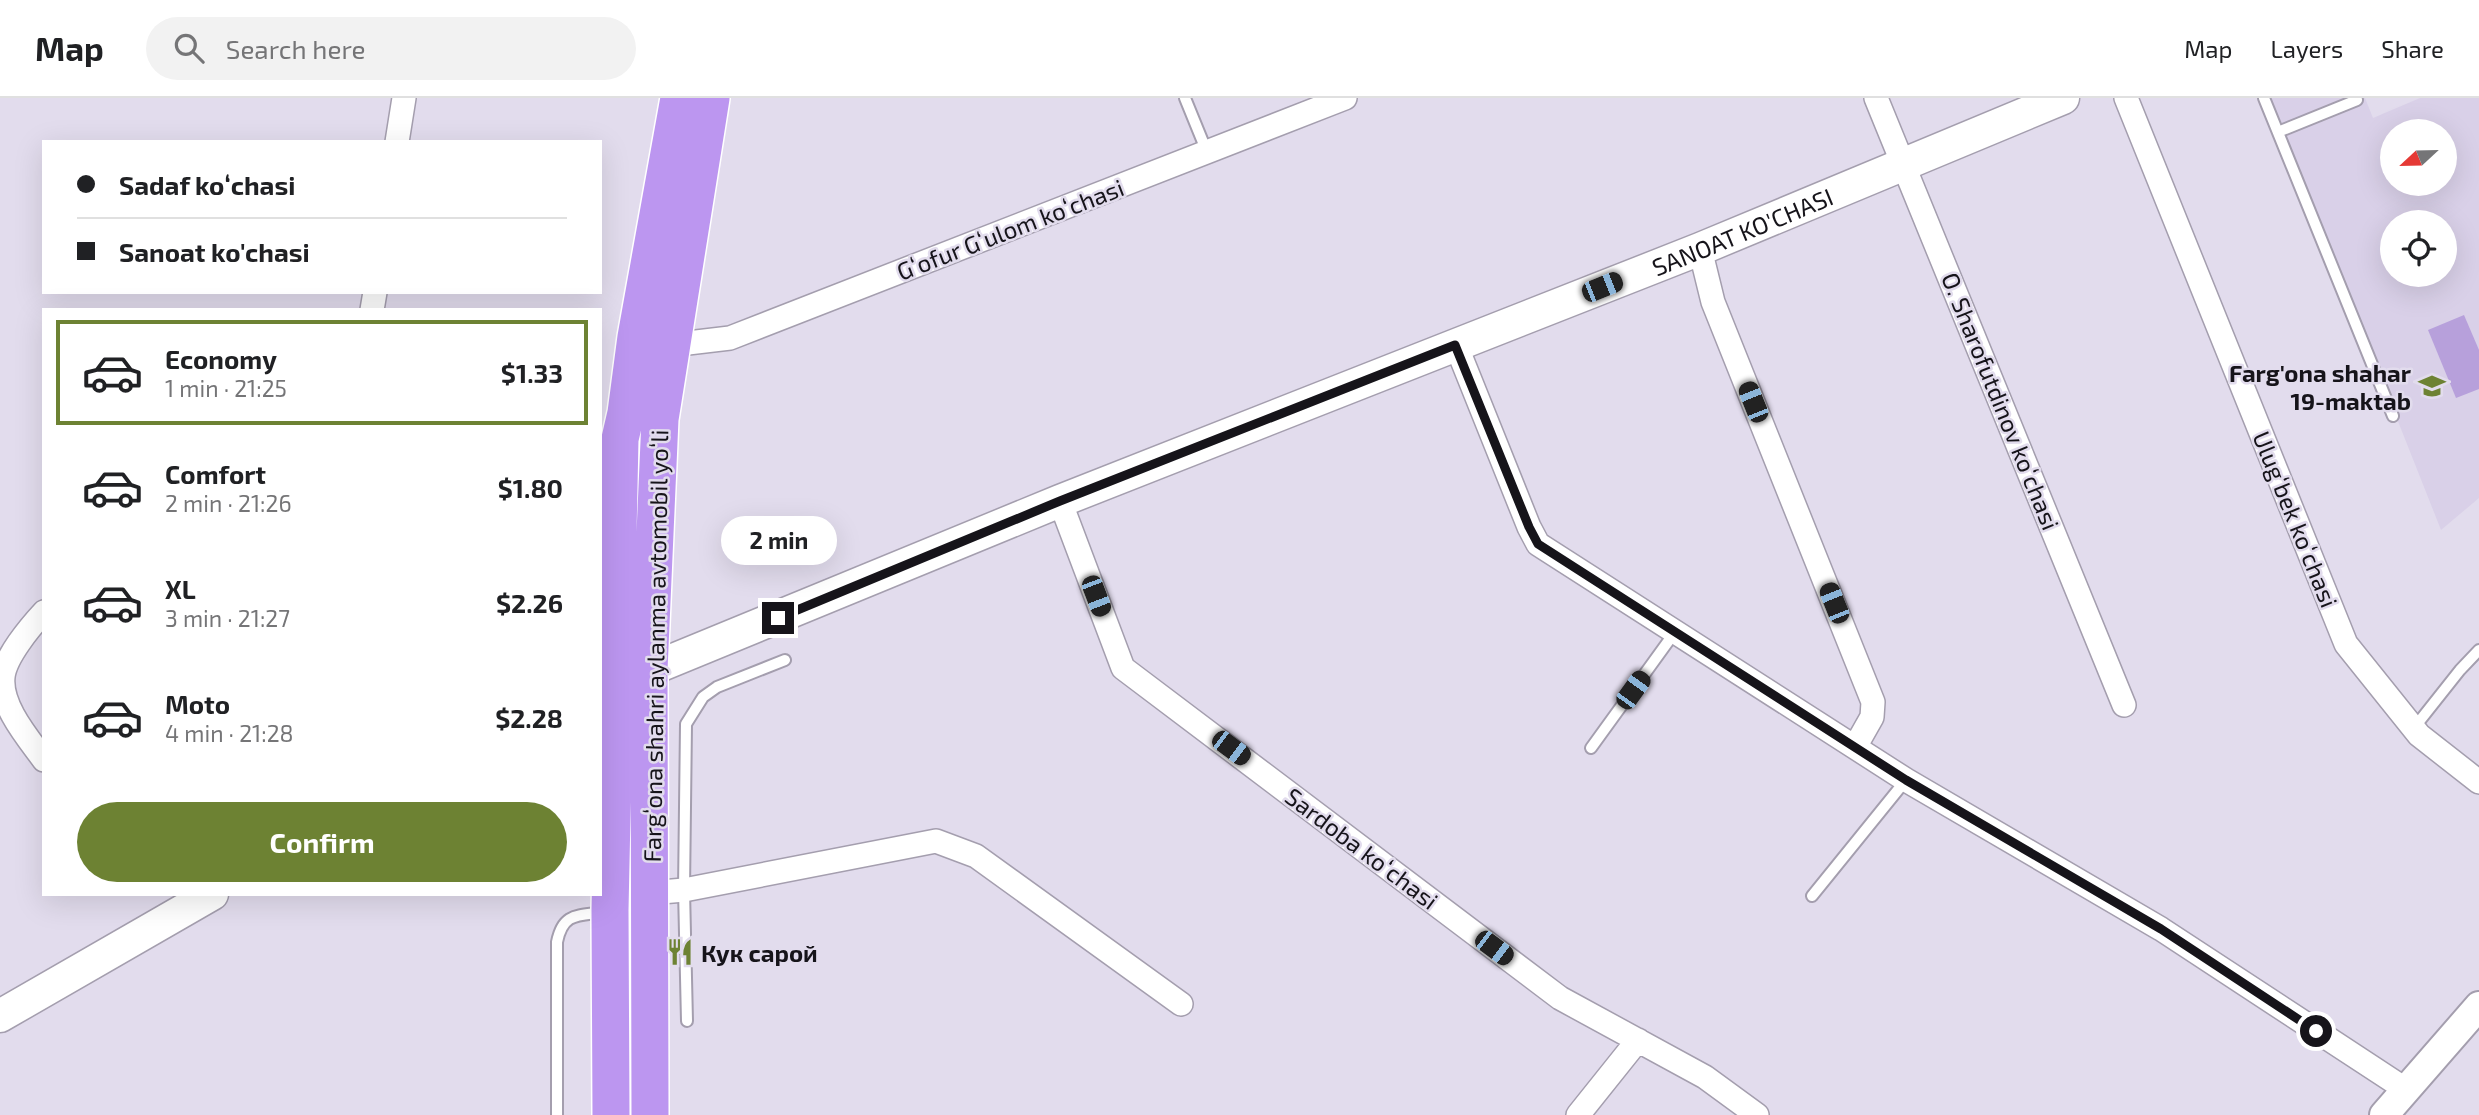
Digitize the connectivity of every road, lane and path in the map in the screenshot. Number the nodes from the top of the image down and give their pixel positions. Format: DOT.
graph roads {
  1 [pos="404,98"];
  2 [pos="678,98"];
  3 [pos="711,98"];
  4 [pos="1185,98"];
  5 [pos="1345,98"];
  6 [pos="1876,98"];
  7 [pos="2063,98"];
  8 [pos="2126,98"];
  9 [pos="2264,98"];
  10 [pos="2357,100"];
  11 [pos="2278,132"];
  12 [pos="397,140"];
  13 [pos="1207,152"];
  14 [pos="1904,163"];
  15 [pos="1700,249"];
  16 [pos="671,345"];
  17 [pos="1455,345"];
  18 [pos="2393,416"];
  19 [pos="610,437"];
  20 [pos="1060,501"];
  21 [pos="42,615"];
  22 [pos="1675,632"];
  23 [pos="2479,650"];
  24 [pos="785,660"];
  25 [pos="622,680"];
  26 [pos="2124,705"];
  27 [pos="2414,729"];
  28 [pos="1855,747"];
  29 [pos="1591,748"];
  30 [pos="42,757"];
  31 [pos="1906,780"];
  32 [pos="2479,782"];
  33 [pos="667,891"];
  34 [pos="209,896"];
  35 [pos="1812,896"];
  36 [pos="610,910"];
  37 [pos="1181,1004"];
  38 [pos="2479,1006"];
  39 [pos="0,1016"];
  40 [pos="687,1021"];
  41 [pos="1637,1040"];
  42 [pos="2405,1090"];
  43 [pos="557,1115"];
  44 [pos="611,1115"];
  45 [pos="650,1115"];
  46 [pos="1578,1115"];
  47 [pos="1757,1115"];
  48 [pos="2384,1115"];
  1 -- 12 [label="street"];
  2 -- 19 [label="highway, Fargʻona shahri aylanma avtomobil yoʻli"];
  3 -- 16 [label="highway, Fargʻona shahri aylanma avtomobil yoʻli"];
  4 -- 13 [label="lane"];
  5 -- 13 [label="street, Gʻofur Gʻulom koʻchasi"];
  6 -- 14 [label="street, O. Sharofutdinov koʻchasi"];
  7 -- 14 [label="main road, SANOAT KO'CHASI"];
  8 -- 27 [label="street, Ulugʻbek koʻchasi"];
  9 -- 11 [label="lane"];
  10 -- 11 [label="lane"];
  11 -- 18 [label="lane"];
  13 -- 16 [label="street, Gʻofur Gʻulom koʻchasi"];
  14 -- 15 [label="main road, SANOAT KO'CHASI"];
  14 -- 26 [label="street, O. Sharofutdinov koʻchasi"];
  15 -- 17 [label="main road, SANOAT KO'CHASI"];
  15 -- 28 [label="street"];
  16 -- 25 [label="highway, Fargʻona shahri aylanma avtomobil yoʻli"];
  17 -- 20 [label="main road, SANOAT KO'CHASI"];
  17 -- 22 [label="street"];
  19 -- 25 [label="highway, Fargʻona shahri aylanma avtomobil yoʻli"];
  20 -- 25 [label="main road, SANOAT KO'CHASI"];
  20 -- 41 [label="street, Sardoba koʻchasi"];
  21 -- 30 [label="street"];
  22 -- 28 [label="street"];
  22 -- 29 [label="lane"];
  23 -- 27 [label="lane"];
  24 -- 33 [label="lane"];
  25 -- 33 [label="highway, Fargʻona shahri aylanma avtomobil yoʻli"];
  25 -- 36 [label="highway, Fargʻona shahri aylanma avtomobil yoʻli"];
  27 -- 32 [label="street, Ulugʻbek koʻchasi"];
  28 -- 31 [label="street"];
  31 -- 35 [label="lane"];
  31 -- 42 [label="street"];
  33 -- 37 [label="street"];
  33 -- 40 [label="lane"];
  33 -- 45 [label="highway, Fargʻona shahri aylanma avtomobil yoʻli"];
  34 -- 39 [label="main road"];
  36 -- 43 [label="lane"];
  36 -- 44 [label="highway, Fargʻona shahri aylanma avtomobil yoʻli"];
  38 -- 42 [label="street"];
  41 -- 46 [label="street"];
  41 -- 47 [label="street, Sardoba koʻchasi"];
  42 -- 48 [label="street"];
}
